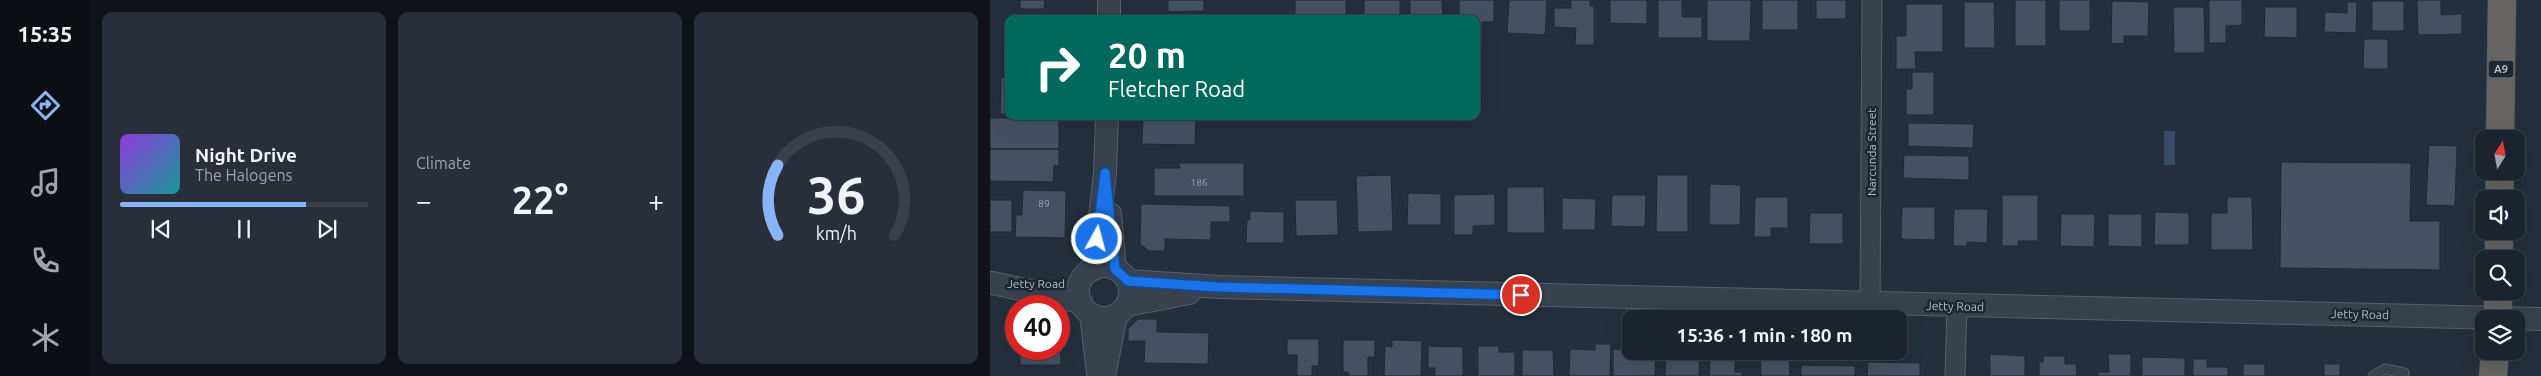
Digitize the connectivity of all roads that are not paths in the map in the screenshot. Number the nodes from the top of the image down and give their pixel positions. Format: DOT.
graph roads {
  1 [pos="1110,0"];
  2 [pos="1872,0"];
  3 [pos="2502,0"];
  4 [pos="1109,15"];
  5 [pos="1107,120"];
  6 [pos="2500,130"];
  7 [pos="991,283"];
  8 [pos="1098,286"];
  9 [pos="1219,287"];
  10 [pos="1870,304"];
  11 [pos="1957,306"];
  12 [pos="2498,309"];
  13 [pos="1121,310"];
  14 [pos="2541,319"];
  15 [pos="2494,360"];
  16 [pos="1098,376"];
  17 [pos="1104,376"];
  18 [pos="1955,376"];
  19 [pos="2373,376"];
  20 [pos="2404,376"];
  21 [pos="2493,376"];
  1 -- 4 [label="street"];
  2 -- 10 [label="street, Narcunda Street"];
  3 -- 6 [label="highway, A9"];
  5 -- 8 [label="street"];
  7 -- 8 [label="street, Jetty Road"];
  8 -- 9 [label="street, Jetty Road"];
  8 -- 13 [label="street"];
  8 -- 13 [label="street, Jetty Road"];
  8 -- 16 [label="street"];
  9 -- 10 [label="street, Jetty Road"];
  9 -- 13 [label="street, Jetty Road"];
  10 -- 11 [label="street, Jetty Road"];
  11 -- 12 [label="street, Jetty Road"];
  11 -- 18 [label="street"];
  12 -- 14 [label="street, Jetty Road"];
  13 -- 17 [label="street"];
  15 -- 21 [label="highway"];
  19 -- 20 [label="lane"];
}
